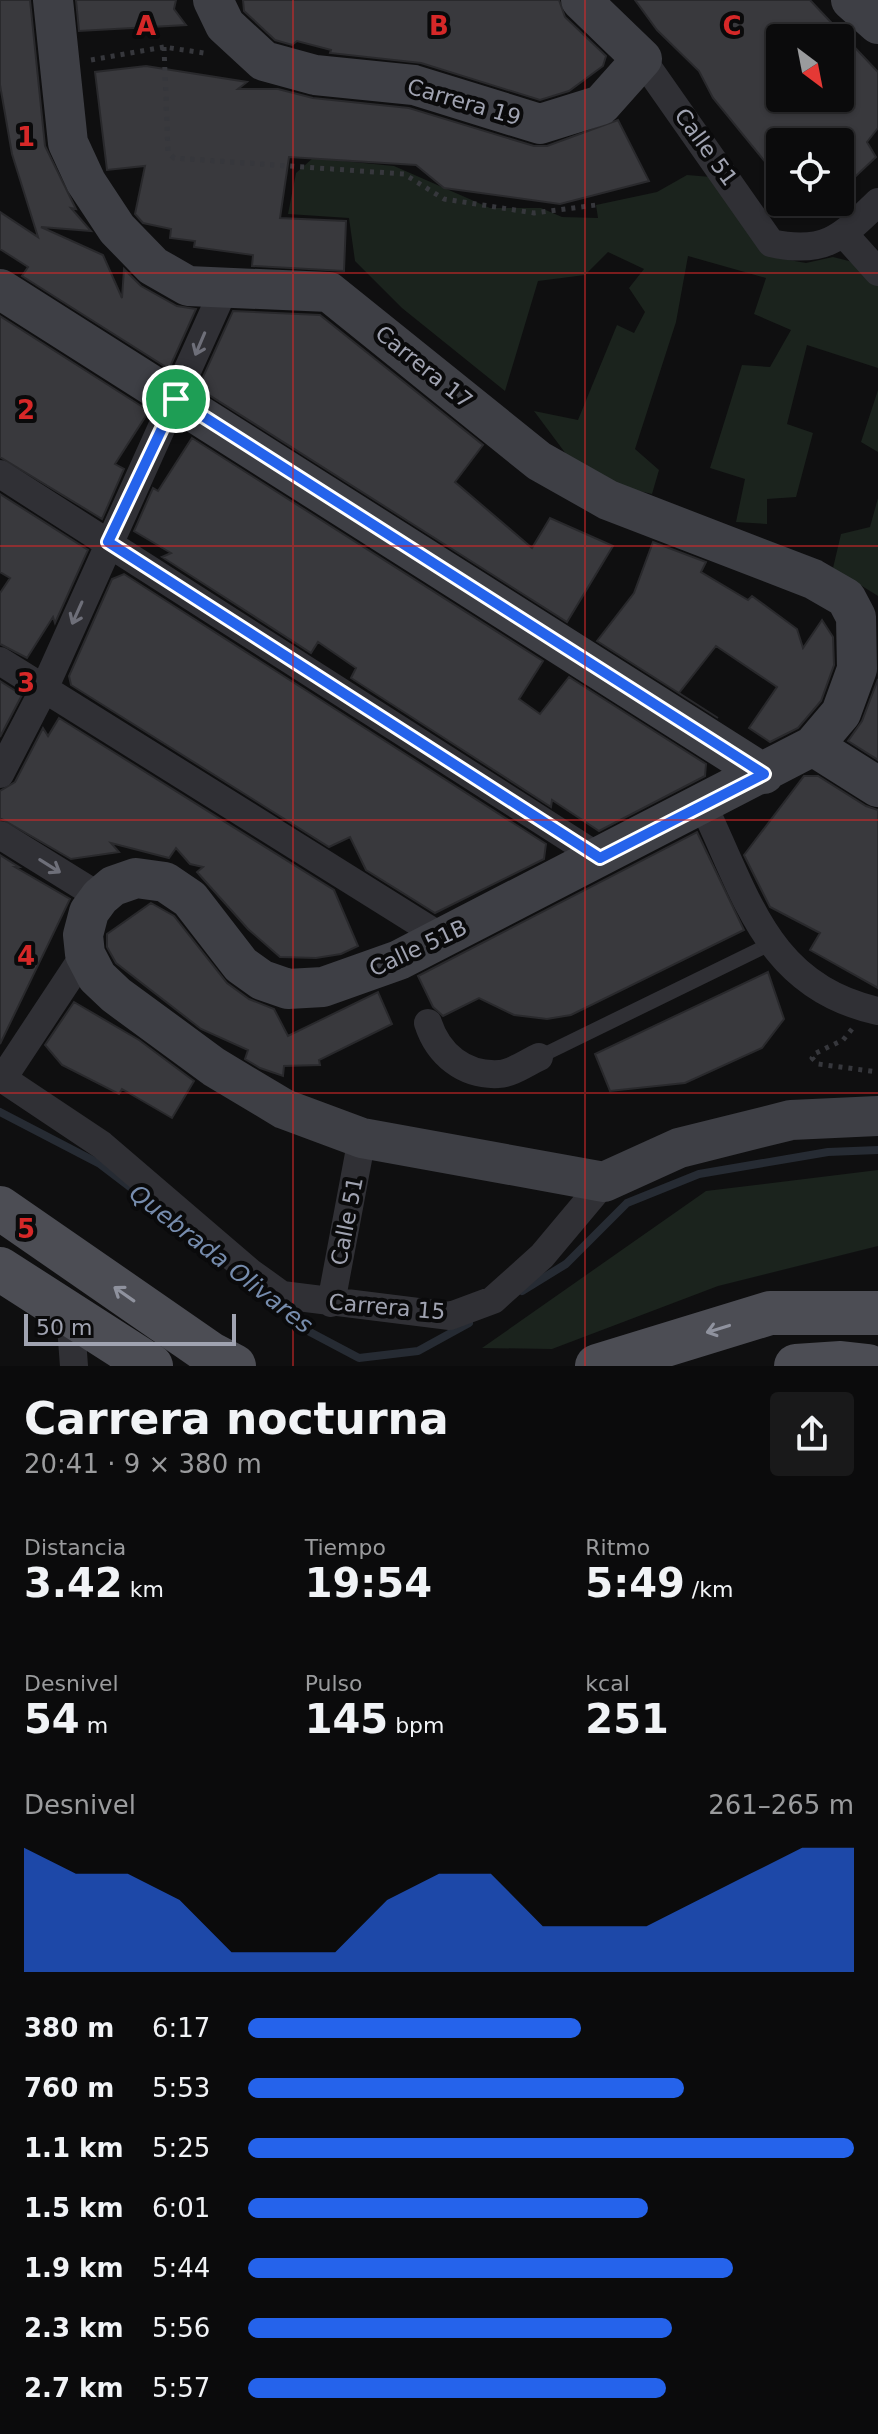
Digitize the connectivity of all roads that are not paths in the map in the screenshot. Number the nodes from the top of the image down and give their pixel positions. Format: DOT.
graph roads {
  1 [pos="53,0"];
  2 [pos="213,0"];
  3 [pos="581,0"];
  4 [pos="851,0"];
  5 [pos="878,24"];
  6 [pos="642,59"];
  7 [pos="878,202"];
  8 [pos="844,234"];
  9 [pos="878,272"];
  10 [pos="0,289"];
  11 [pos="224,289"];
  12 [pos="176,399"];
  13 [pos="0,474"];
  14 [pos="108,542"];
  15 [pos="867,622"];
  16 [pos="0,661"];
  17 [pos="44,689"];
  18 [pos="813,746"];
  19 [pos="0,774"];
  20 [pos="764,774"];
  21 [pos="878,787"];
  22 [pos="703,805"];
  23 [pos="0,835"];
  24 [pos="600,858"];
  25 [pos="100,897"];
  26 [pos="443,938"];
  27 [pos="770,944"];
  28 [pos="85,954"];
  29 [pos="872,1010"];
  30 [pos="428,1023"];
  31 [pos="539,1057"];
  32 [pos="2,1078"];
  33 [pos="878,1116"];
  34 [pos="362,1138"];
  35 [pos="604,1182"];
  36 [pos="0,1208"];
  37 [pos="0,1269"];
  38 [pos="878,1283"];
  39 [pos="331,1303"];
  40 [pos="70,1313"];
  41 [pos="770,1313"];
  42 [pos="878,1313"];
  43 [pos="74,1366"];
  44 [pos="151,1366"];
  45 [pos="234,1366"];
  46 [pos="597,1366"];
  47 [pos="796,1366"];
  48 [pos="868,1366"];
  1 -- 11 [label="main road, Carrera 17"];
  2 -- 6 [label="main road, Carrera 19"];
  3 -- 6 [label="main road, Calle 51"];
  4 -- 5 [label="main road"];
  6 -- 8 [label="street, Calle 51"];
  7 -- 8 [label="street, Calle 51"];
  8 -- 9 [label="street"];
  10 -- 12 [label="main road"];
  11 -- 12 [label="street, one-way"];
  11 -- 15 [label="main road, Carrera 17"];
  12 -- 14 [label="street"];
  12 -- 20 [label="main road"];
  13 -- 14 [label="street"];
  14 -- 17 [label="street, one-way"];
  14 -- 24 [label="street"];
  15 -- 18 [label="main road, Calle 51B"];
  16 -- 17 [label="street"];
  17 -- 19 [label="street"];
  17 -- 26 [label="street"];
  18 -- 20 [label="main road, Calle 51B"];
  18 -- 21 [label="main road"];
  20 -- 22 [label="main road, Calle 51B"];
  22 -- 24 [label="main road, Calle 51B"];
  22 -- 27 [label="street"];
  23 -- 25 [label="street, one-way"];
  24 -- 26 [label="main road, Calle 51B"];
  25 -- 26 [label="main road, Calle 51B"];
  25 -- 28 [label="main road"];
  27 -- 29 [label="street"];
  27 -- 31 [label="lane"];
  28 -- 32 [label="street"];
  28 -- 34 [label="main road"];
  30 -- 31 [label="street"];
  32 -- 39 [label="street, Carrera 15"];
  33 -- 35 [label="main road, Carrera 15"];
  34 -- 35 [label="main road"];
  34 -- 39 [label="street, Calle 51"];
  35 -- 39 [label="street, Carrera 15"];
  45 -- 36 [label="main road, one-way"];
  37 -- 40 [label="main road"];
  38 -- 41 [label="main road"];
  40 -- 43 [label="street"];
  40 -- 44 [label="main road"];
  41 -- 42 [label="main road"];
  41 -- 46 [label="main road, one-way"];
  47 -- 48 [label="main road"];
}
